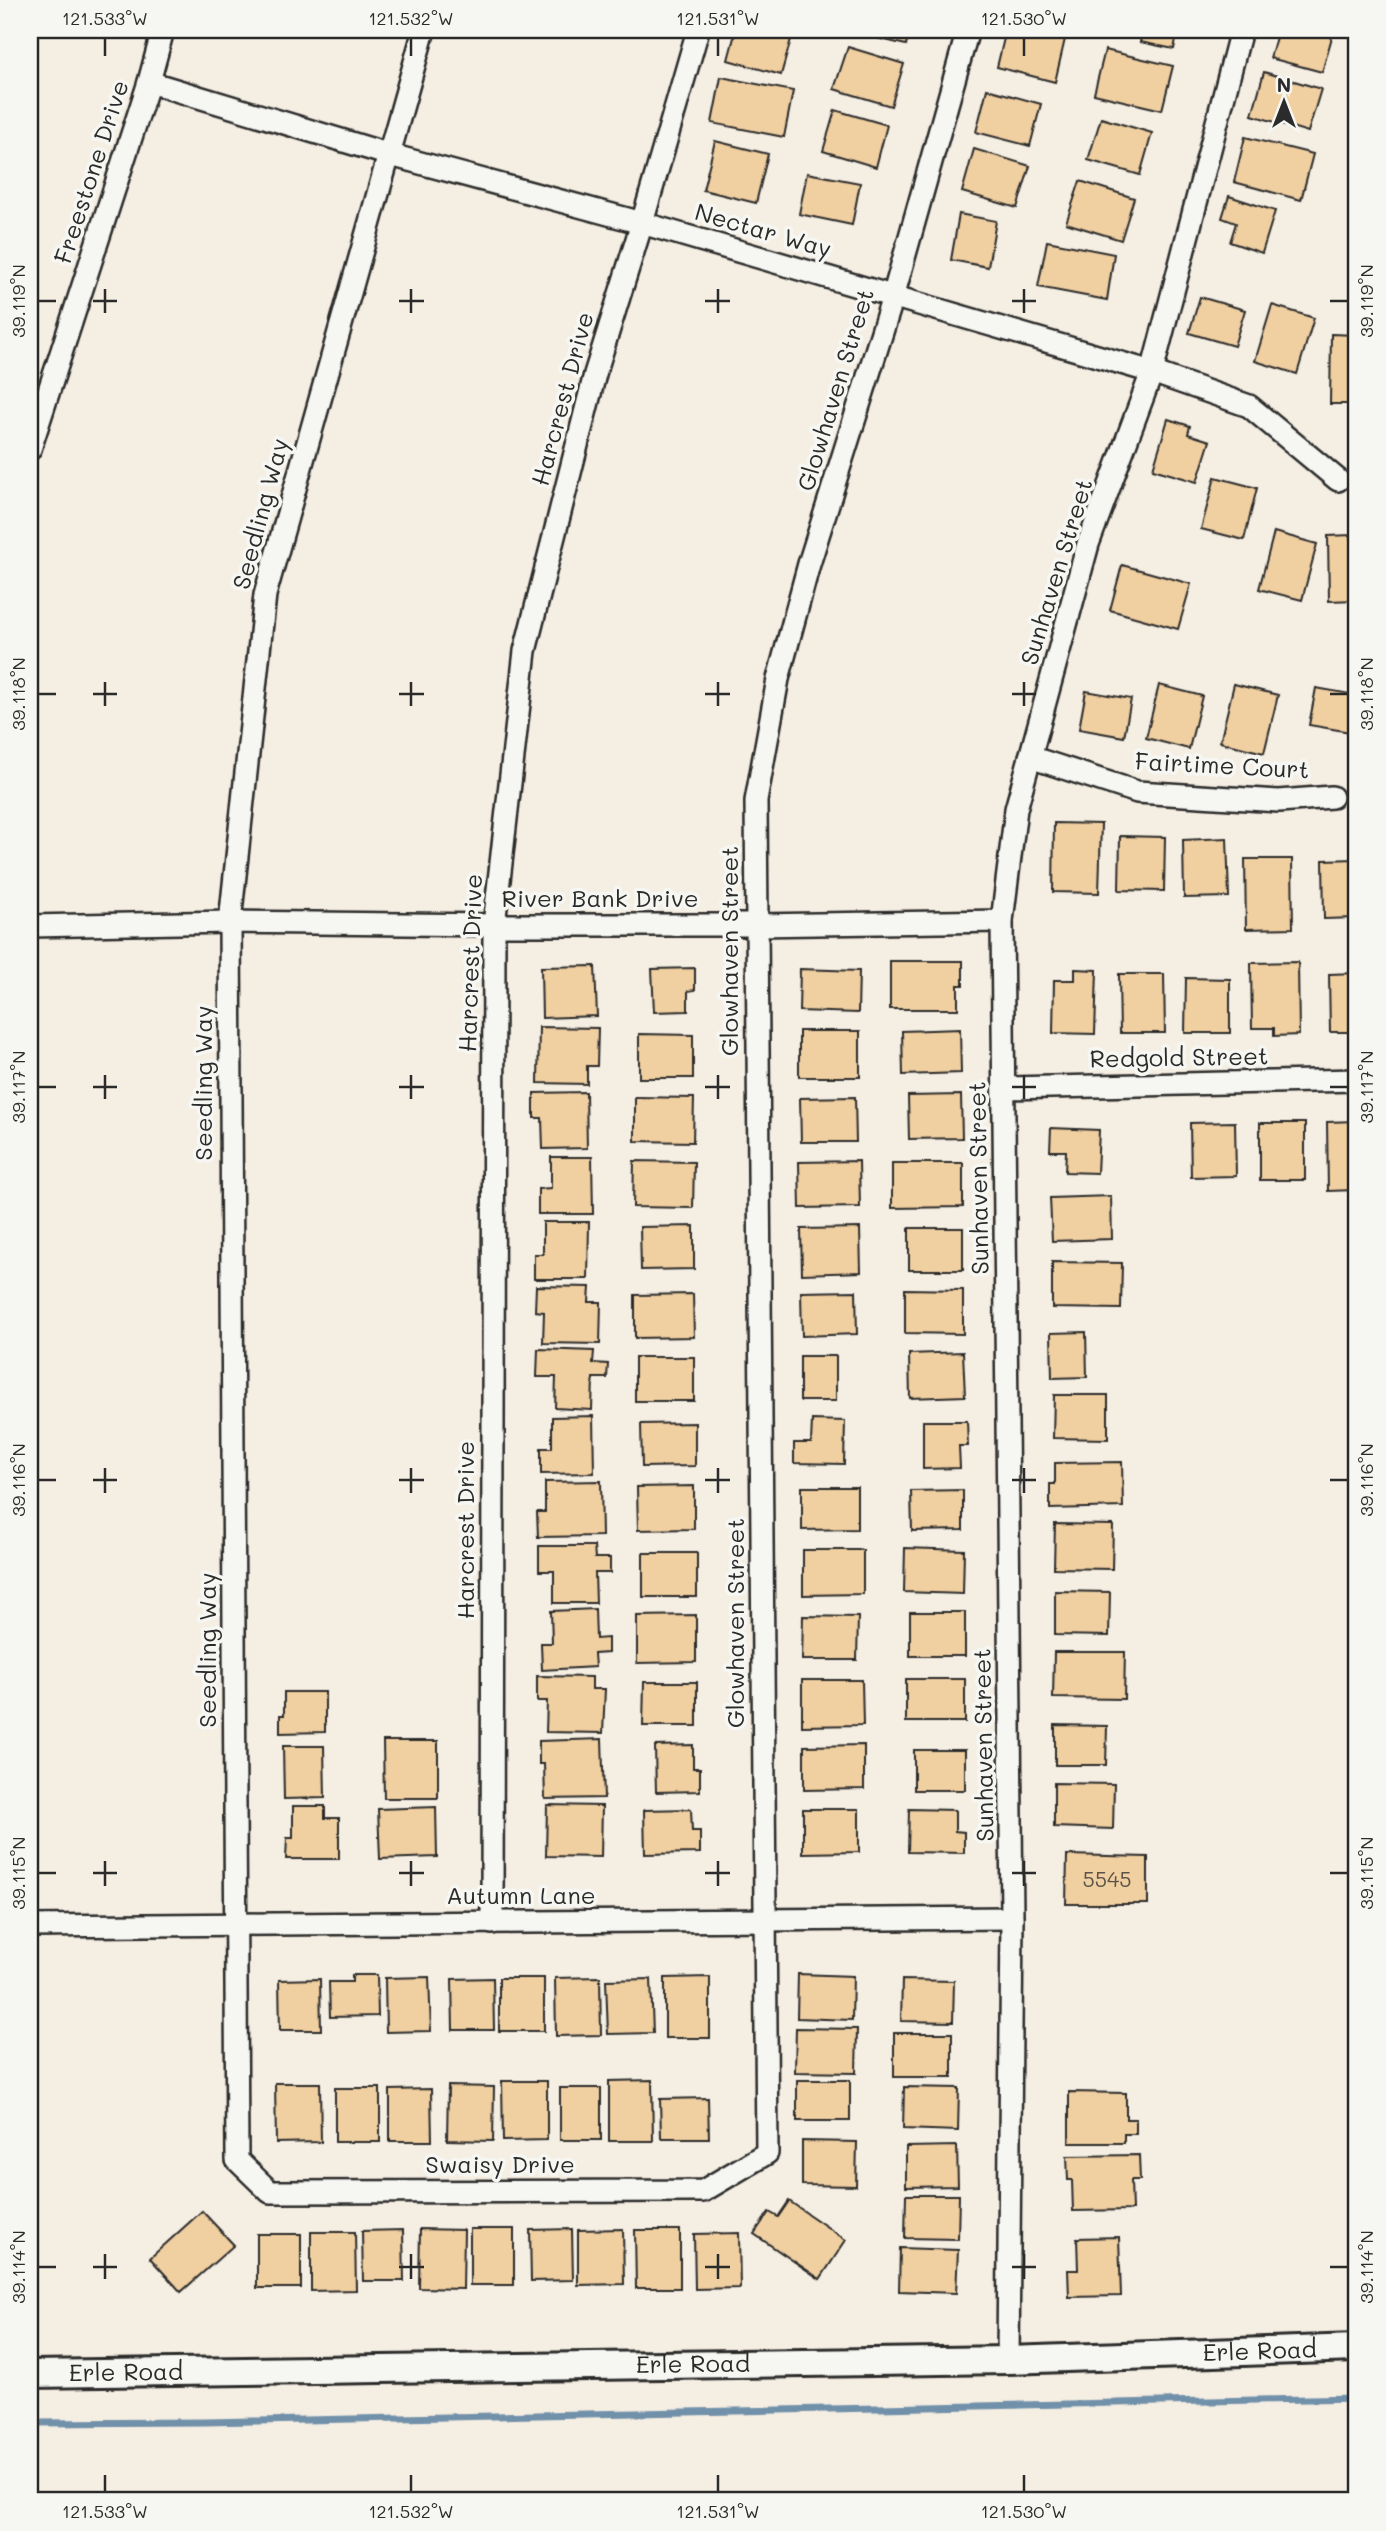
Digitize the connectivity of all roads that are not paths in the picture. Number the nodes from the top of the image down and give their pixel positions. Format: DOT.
graph roads {
  1 [pos="163,30"];
  2 [pos="424,30"];
  3 [pos="698,30"];
  4 [pos="968,30"];
  5 [pos="1241,30"];
  6 [pos="149,82"];
  7 [pos="387,154"];
  8 [pos="642,223"];
  9 [pos="893,297"];
  10 [pos="1152,373"];
  11 [pos="30,449"];
  12 [pos="1338,480"];
  13 [pos="1030,757"];
  14 [pos="1332,797"];
  15 [pos="1002,920"];
  16 [pos="230,922"];
  17 [pos="494,925"];
  18 [pos="756,925"];
  19 [pos="30,926"];
  20 [pos="1356,1080"];
  21 [pos="1004,1088"];
  22 [pos="1012,1918"];
  23 [pos="764,1920"];
  24 [pos="492,1923"];
  25 [pos="236,1924"];
  26 [pos="30,1926"];
  27 [pos="766,2153"];
  28 [pos="237,2160"];
  29 [pos="1356,2348"];
  30 [pos="1009,2360"];
  31 [pos="30,2374"];
  1 -- 6 [label="street, Freestone Drive"];
  2 -- 7 [label="street, Seedling Way"];
  3 -- 8 [label="street, Harcrest Drive"];
  4 -- 9 [label="street, Glowhaven Street"];
  5 -- 10 [label="street, Sunhaven Street"];
  6 -- 7 [label="street, Nectar Way"];
  6 -- 11 [label="street, Freestone Drive"];
  7 -- 8 [label="street, Nectar Way"];
  7 -- 16 [label="street, Seedling Way"];
  8 -- 9 [label="street, Nectar Way"];
  8 -- 17 [label="street, Harcrest Drive"];
  9 -- 10 [label="street, Nectar Way"];
  9 -- 18 [label="street, Glowhaven Street"];
  10 -- 12 [label="street, Nectar Way"];
  10 -- 13 [label="street, Sunhaven Street"];
  13 -- 14 [label="street, Fairtime Court"];
  13 -- 15 [label="street, Sunhaven Street"];
  15 -- 18 [label="street, River Bank Drive"];
  15 -- 21 [label="street, Sunhaven Street"];
  16 -- 17 [label="street, River Bank Drive"];
  16 -- 19 [label="street, River Bank Drive"];
  16 -- 25 [label="street, Seedling Way"];
  17 -- 18 [label="street, River Bank Drive"];
  17 -- 24 [label="street, Harcrest Drive"];
  18 -- 23 [label="street, Glowhaven Street"];
  20 -- 21 [label="street, Redgold Street"];
  21 -- 22 [label="street, Sunhaven Street"];
  22 -- 23 [label="street, Autumn Lane"];
  22 -- 30 [label="street, Sunhaven Street"];
  23 -- 24 [label="street, Autumn Lane"];
  23 -- 27 [label="street, Glowhaven Street"];
  24 -- 25 [label="street, Autumn Lane"];
  25 -- 26 [label="street, Autumn Lane"];
  25 -- 28 [label="street, Seedling Way"];
  27 -- 28 [label="street, Swaisy Drive"];
  29 -- 30 [label="street, Erle Road"];
  30 -- 31 [label="street, Erle Road"];
}
